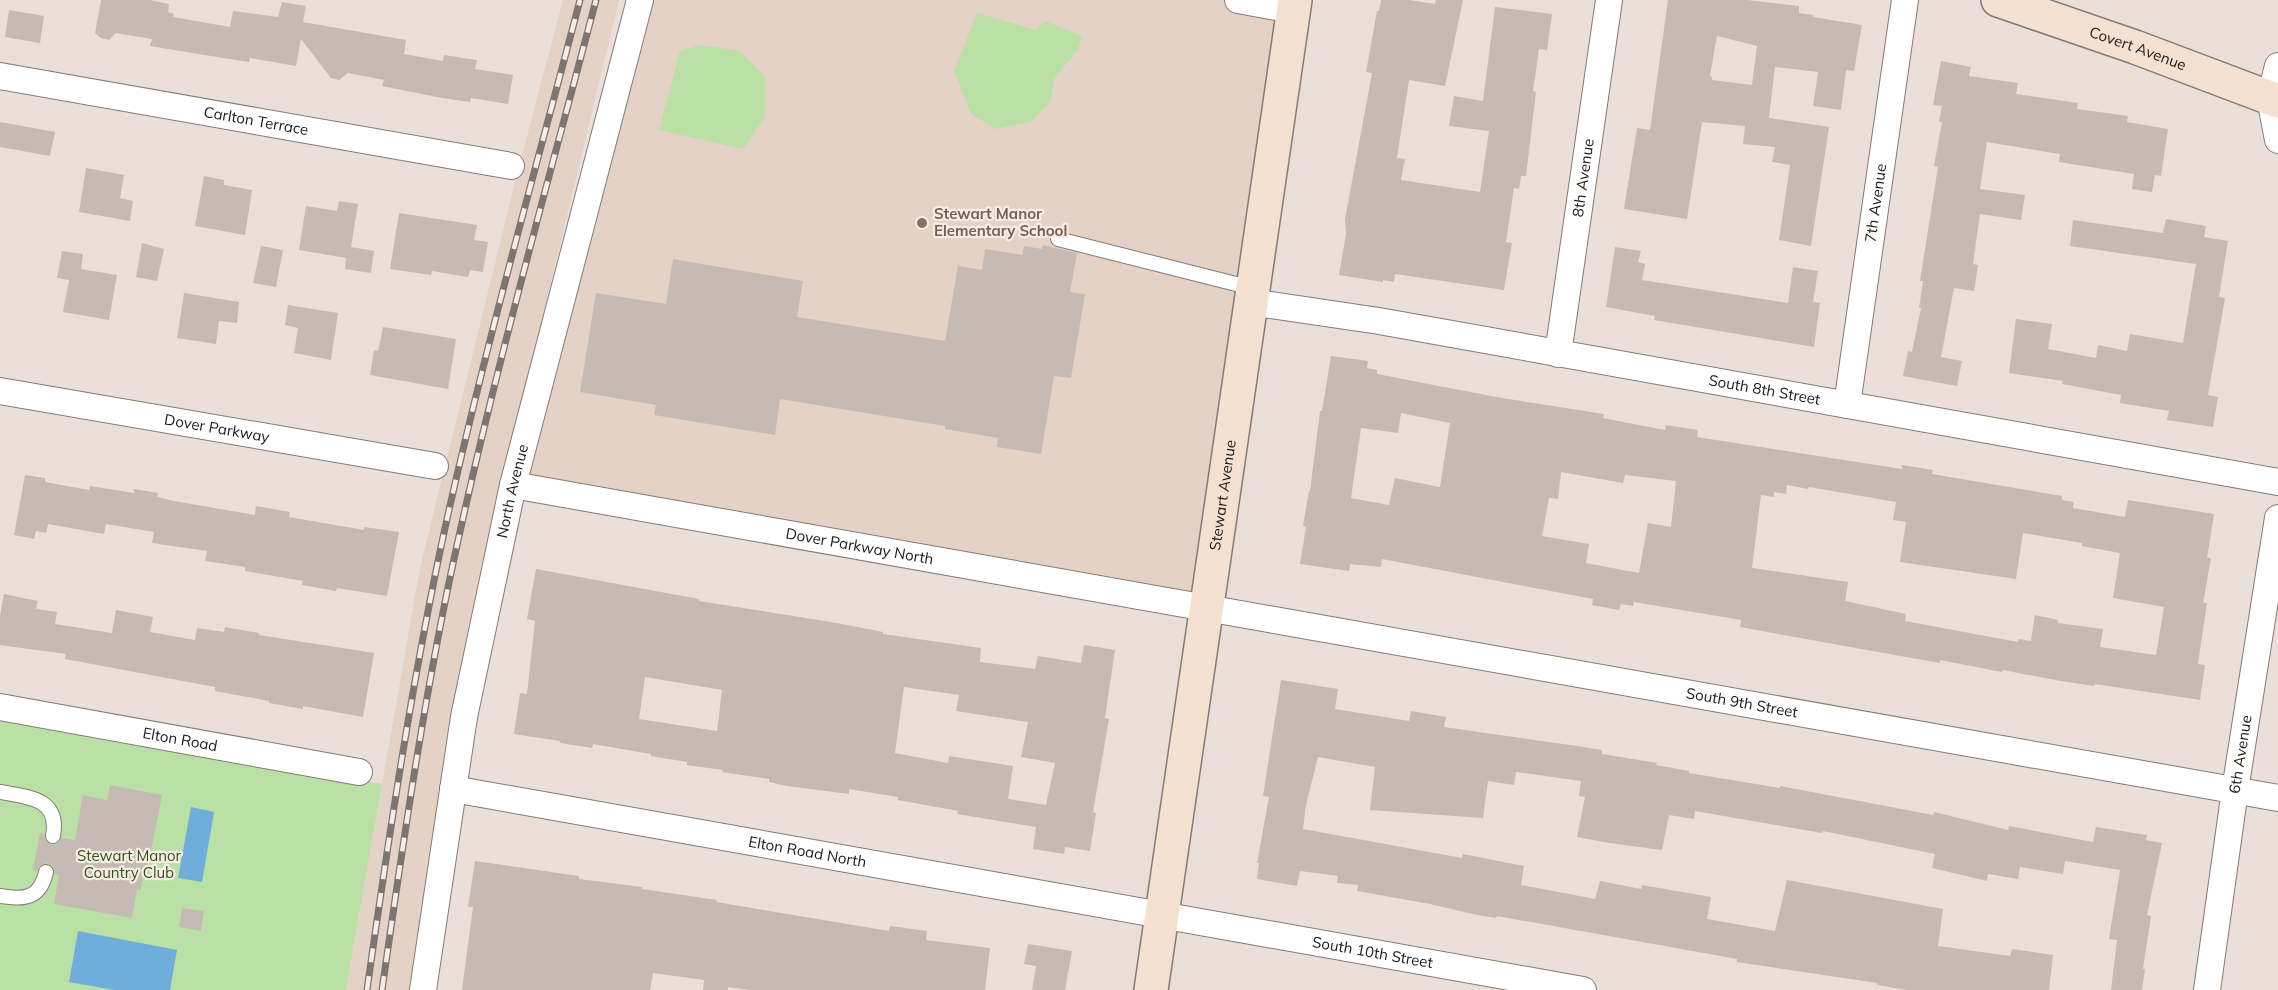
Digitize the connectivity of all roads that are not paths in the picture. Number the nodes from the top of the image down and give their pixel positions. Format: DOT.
graph roads {
  1 [pos="640,0"];
  2 [pos="1238,0"];
  3 [pos="1609,0"];
  4 [pos="1905,0"];
  5 [pos="1998,0"];
  6 [pos="1294,5"];
  7 [pos="2278,66"];
  8 [pos="0,76"];
  9 [pos="2274,100"];
  10 [pos="2278,140"];
  11 [pos="511,166"];
  12 [pos="1058,239"];
  13 [pos="1251,295"];
  14 [pos="1558,354"];
  15 [pos="0,391"];
  16 [pos="1847,405"];
  17 [pos="435,466"];
  18 [pos="2278,482"];
  19 [pos="513,485"];
  20 [pos="2278,518"];
  21 [pos="1206,609"];
  22 [pos="0,707"];
  23 [pos="359,772"];
  24 [pos="453,789"];
  25 [pos="2235,790"];
  26 [pos="0,792"];
  27 [pos="2278,798"];
  28 [pos="53,836"];
  29 [pos="46,872"];
  30 [pos="0,896"];
  31 [pos="1162,915"];
  32 [pos="423,990"];
  33 [pos="1151,990"];
  34 [pos="1583,990"];
  35 [pos="2207,990"];
  1 -- 19 [label="street, North Avenue"];
  2 -- 6 [label="street"];
  3 -- 14 [label="street, 8th Avenue"];
  4 -- 16 [label="street, 7th Avenue"];
  5 -- 9 [label="main road, Covert Avenue"];
  6 -- 13 [label="main road, Stewart Avenue"];
  7 -- 9 [label="street"];
  8 -- 11 [label="street, Carlton Terrace"];
  9 -- 10 [label="street"];
  12 -- 13 [label="lane"];
  13 -- 14 [label="street, South 8th Street"];
  13 -- 21 [label="main road, Stewart Avenue"];
  14 -- 16 [label="street, South 8th Street"];
  15 -- 17 [label="street, Dover Parkway"];
  16 -- 18 [label="street, South 8th Street"];
  19 -- 21 [label="street, Dover Parkway North"];
  19 -- 24 [label="street, North Avenue"];
  20 -- 25 [label="street, 6th Avenue"];
  21 -- 25 [label="street, South 9th Street"];
  21 -- 31 [label="main road, Stewart Avenue"];
  22 -- 23 [label="street, Elton Road"];
  24 -- 31 [label="street, Elton Road North"];
  24 -- 32 [label="street, North Avenue"];
  25 -- 27 [label="street, South 9th Street"];
  25 -- 35 [label="street, 6th Avenue"];
  26 -- 28 [label="lane"];
  29 -- 30 [label="lane"];
  31 -- 33 [label="main road, Stewart Avenue"];
  31 -- 34 [label="street, South 10th Street"];
}
